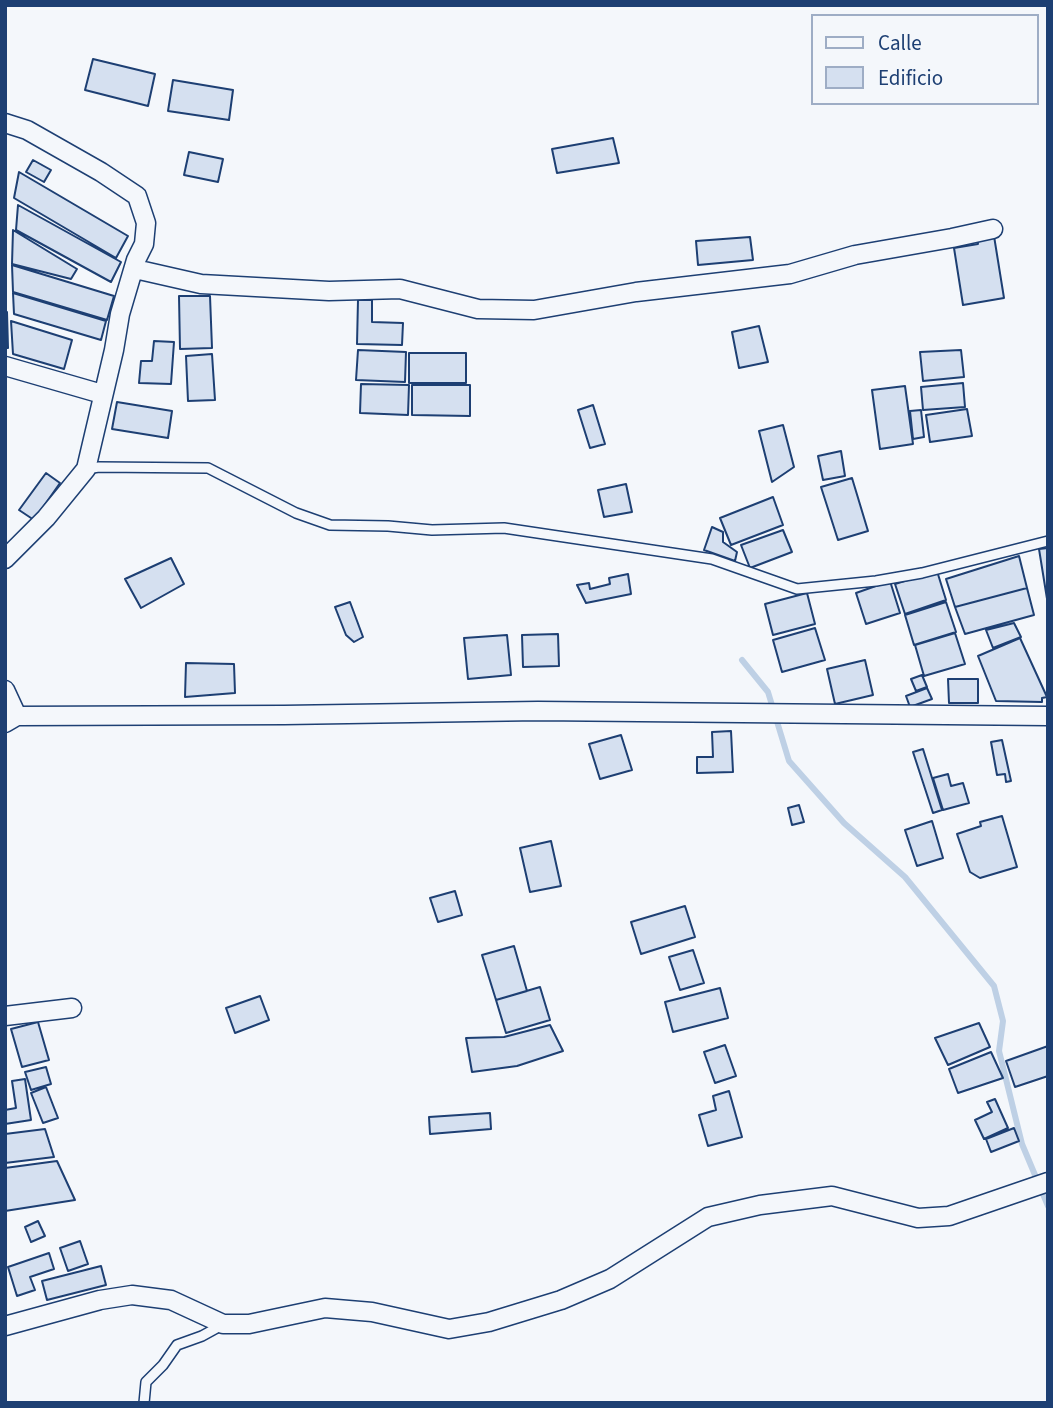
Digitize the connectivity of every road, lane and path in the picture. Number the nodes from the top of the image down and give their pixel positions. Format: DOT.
graph roads {
  1 [pos="5,123"];
  2 [pos="993,229"];
  3 [pos="135,269"];
  4 [pos="5,366"];
  5 [pos="102,394"];
  6 [pos="86,469"];
  7 [pos="1048,541"];
  8 [pos="5,559"];
  9 [pos="5,690"];
  10 [pos="1048,716"];
  11 [pos="11,720"];
  12 [pos="72,1008"];
  13 [pos="5,1016"];
  14 [pos="1048,1182"];
  15 [pos="223,1324"];
  16 [pos="5,1326"];
  17 [pos="144,1403"];
  1 -- 3 [label="street"];
  2 -- 3 [label="street"];
  3 -- 5 [label="street"];
  4 -- 5 [label="street"];
  5 -- 6 [label="street"];
  6 -- 7 [label="lane"];
  6 -- 8 [label="street"];
  9 -- 11 [label="street"];
  10 -- 11 [label="street"];
  12 -- 13 [label="street"];
  14 -- 15 [label="street"];
  15 -- 16 [label="street"];
  15 -- 17 [label="lane"];
}
